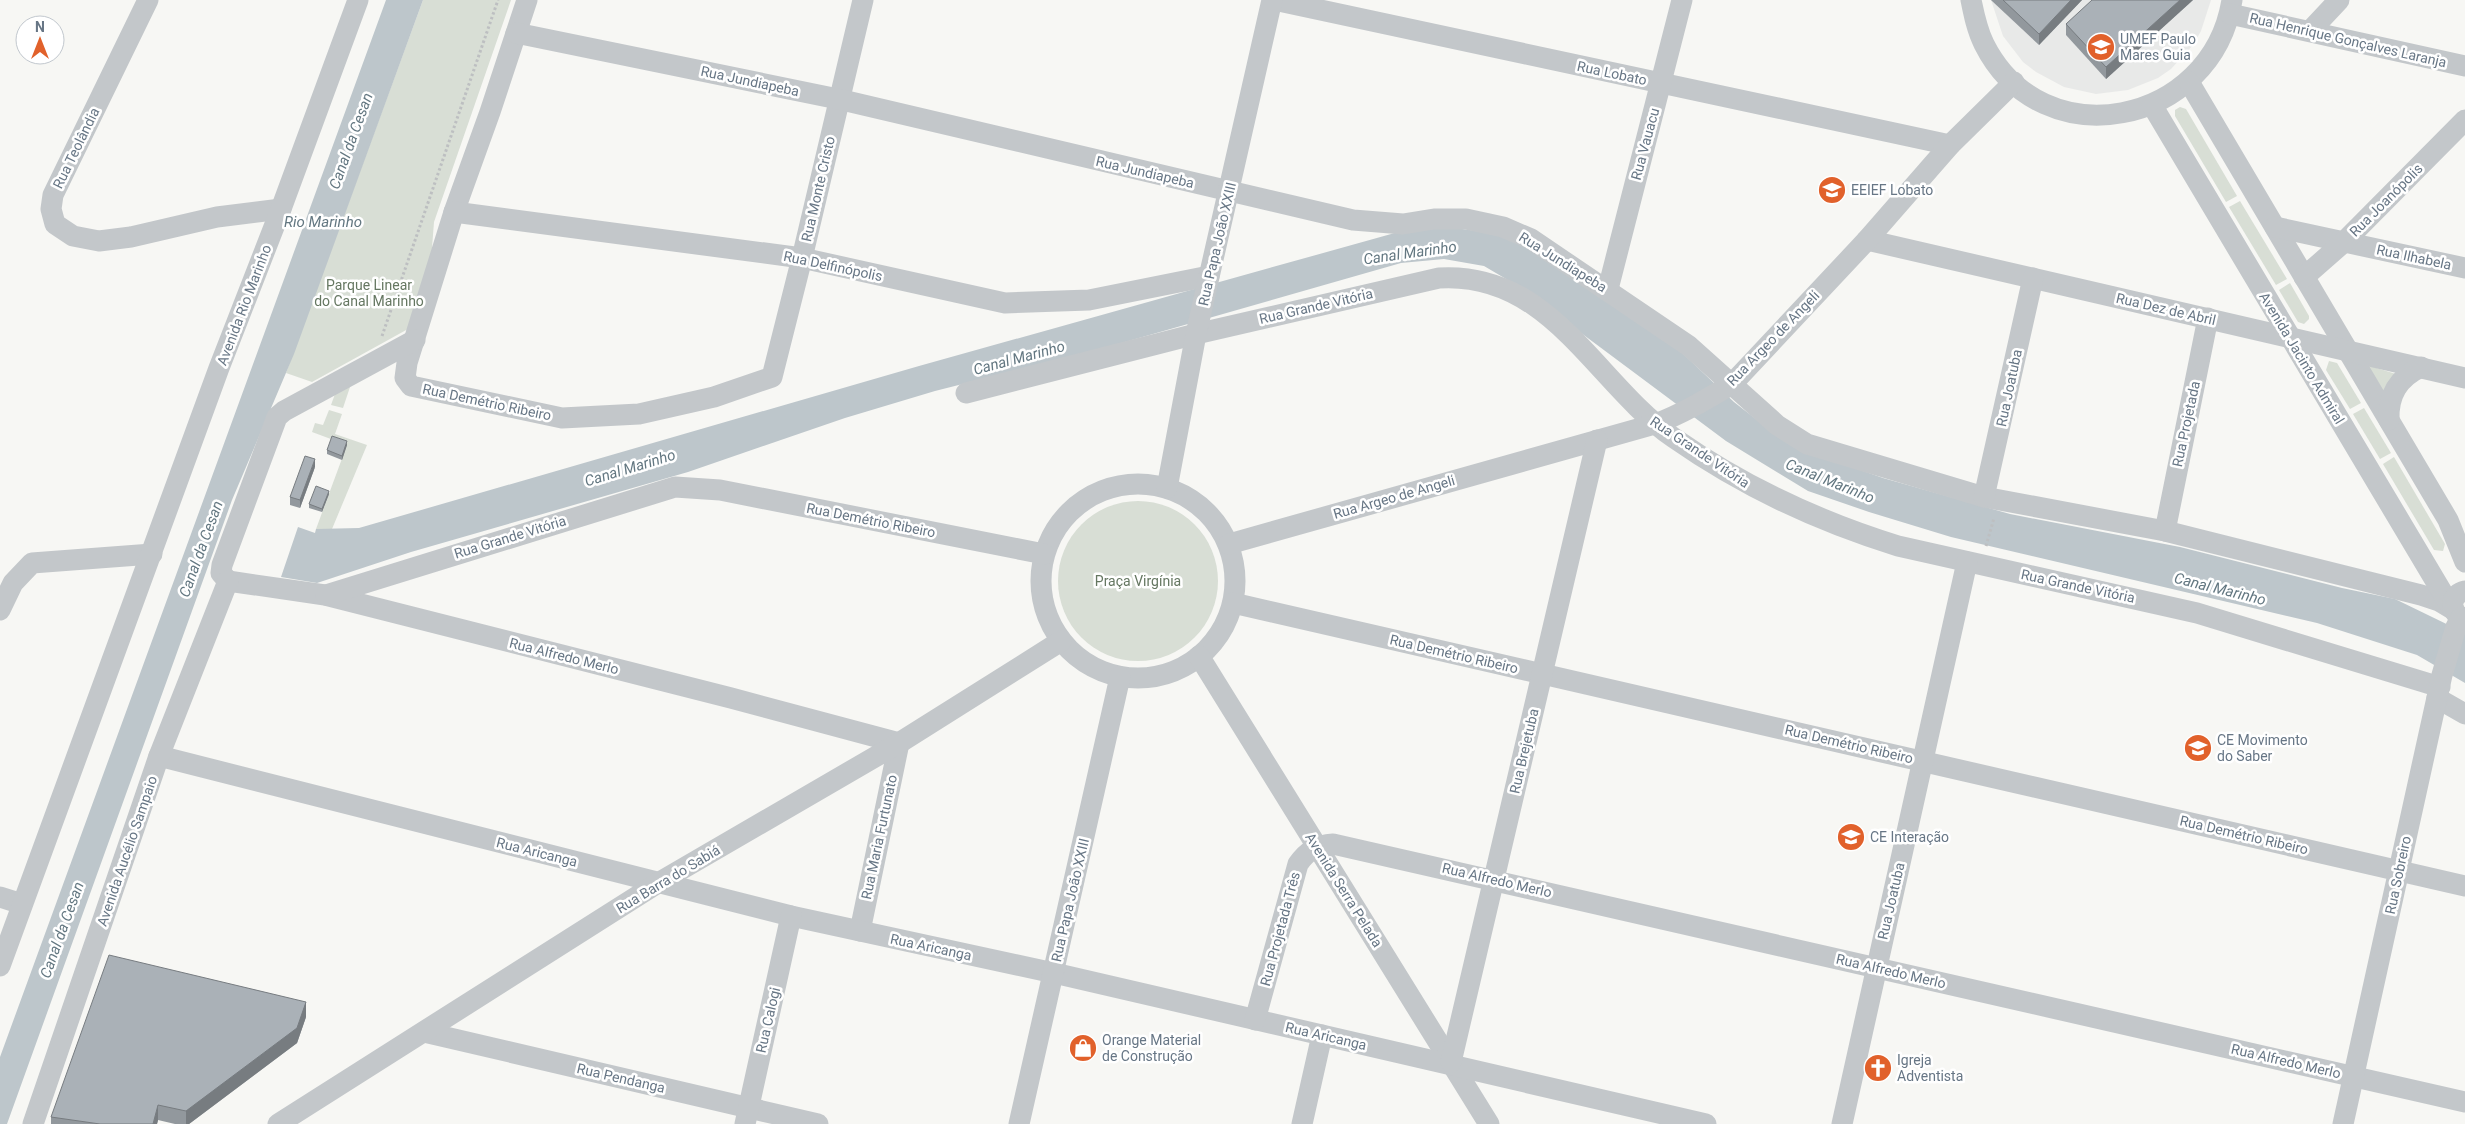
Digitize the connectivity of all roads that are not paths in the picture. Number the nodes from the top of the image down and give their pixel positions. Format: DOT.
graph roads {
  1 [pos="148,0"];
  2 [pos="358,0"];
  3 [pos="527,0"];
  4 [pos="863,0"];
  5 [pos="1273,0"];
  6 [pos="1682,0"];
  7 [pos="1971,0"];
  8 [pos="2339,0"];
  9 [pos="2231,7"];
  10 [pos="2310,31"];
  11 [pos="516,33"];
  12 [pos="2465,66"];
  13 [pos="2014,82"];
  14 [pos="2189,82"];
  15 [pos="1661,84"];
  16 [pos="838,99"];
  17 [pos="2152,104"];
  18 [pos="2465,120"];
  19 [pos="1950,145"];
  20 [pos="1230,192"];
  21 [pos="281,210"];
  22 [pos="454,212"];
  23 [pos="2274,227"];
  24 [pos="1867,240"];
  25 [pos="2344,242"];
  26 [pos="802,258"];
  27 [pos="2465,268"];
  28 [pos="2033,278"];
  29 [pos="2304,278"];
  30 [pos="1209,280"];
  31 [pos="1608,289"];
  32 [pos="2208,318"];
  33 [pos="1197,329"];
  34 [pos="2290,337"];
  35 [pos="415,340"];
  36 [pos="2347,350"];
  37 [pos="2420,367"];
  38 [pos="772,377"];
  39 [pos="2465,377"];
  40 [pos="1727,387"];
  41 [pos="966,393"];
  42 [pos="2388,420"];
  43 [pos="1655,424"];
  44 [pos="1597,440"];
  45 [pos="697,488"];
  46 [pos="1167,488"];
  47 [pos="1990,503"];
  48 [pos="2165,530"];
  49 [pos="1229,544"];
  50 [pos="152,554"];
  51 [pos="1044,554"];
  52 [pos="1967,562"];
  53 [pos="2465,562"];
  54 [pos="228,581"];
  55 [pos="2427,587"];
  56 [pos="2465,590"];
  57 [pos="325,595"];
  58 [pos="1233,603"];
  59 [pos="0,610"];
  60 [pos="2460,619"];
  61 [pos="1061,641"];
  62 [pos="1199,656"];
  63 [pos="1542,674"];
  64 [pos="1120,677"];
  65 [pos="2440,687"];
  66 [pos="2465,714"];
  67 [pos="899,743"];
  68 [pos="159,756"];
  69 [pos="1923,761"];
  70 [pos="1317,846"];
  71 [pos="2399,871"];
  72 [pos="1494,880"];
  73 [pos="658,883"];
  74 [pos="2465,886"];
  75 [pos="0,897"];
  76 [pos="22,904"];
  77 [pos="791,916"];
  78 [pos="860,932"];
  79 [pos="0,966"];
  80 [pos="1877,968"];
  81 [pos="1054,973"];
  82 [pos="1255,1020"];
  83 [pos="424,1032"];
  84 [pos="1322,1035"];
  85 [pos="1452,1064"];
  86 [pos="2353,1076"];
  87 [pos="2465,1102"];
  88 [pos="747,1116"];
  89 [pos="33,1124"];
  90 [pos="278,1124"];
  91 [pos="818,1124"];
  92 [pos="1019,1124"];
  93 [pos="1302,1124"];
  94 [pos="1489,1124"];
  95 [pos="1706,1124"];
  96 [pos="1842,1124"];
  97 [pos="2343,1124"];
  1 -- 21 [label="street, Rua Teolândia"];
  2 -- 21 [label="street, Avenida Rio Marinho"];
  3 -- 11 [label="street"];
  4 -- 16 [label="street, Rua Monte Cristo"];
  5 -- 15 [label="street, Rua Lobato"];
  5 -- 20 [label="street, Rua Papa João XXIII"];
  6 -- 15 [label="street, Rua Vauacu"];
  7 -- 13 [label="street"];
  8 -- 10 [label="street"];
  9 -- 10 [label="street, Rua Henrique Gonçalves Laranja"];
  9 -- 14 [label="street"];
  10 -- 12 [label="street, Rua Henrique Gonçalves Laranja"];
  11 -- 16 [label="street, Rua Jundiapeba"];
  11 -- 22 [label="street"];
  13 -- 17 [label="street"];
  13 -- 19 [label="street, Rua Argeo de Angeli"];
  14 -- 17 [label="street"];
  14 -- 23 [label="street"];
  15 -- 19 [label="street, Rua Lobato"];
  15 -- 31 [label="street, Rua Vauacu"];
  16 -- 20 [label="street, Rua Jundiapeba"];
  16 -- 26 [label="street, Rua Monte Cristo"];
  17 -- 34 [label="street, Avenida Jacinto Admiral"];
  18 -- 25 [label="street, Rua Joanópolis"];
  19 -- 24 [label="street, Rua Argeo de Angeli"];
  20 -- 30 [label="street, Rua Papa João XXIII"];
  20 -- 31 [label="street, Rua Jundiapeba"];
  21 -- 50 [label="street, Avenida Rio Marinho"];
  22 -- 26 [label="street, Rua Delfinópolis"];
  22 -- 35 [label="street"];
  23 -- 25 [label="street, Rua Ilhabela"];
  23 -- 29 [label="street"];
  24 -- 28 [label="street, Rua Dez de Abril"];
  24 -- 40 [label="street, Rua Argeo de Angeli"];
  25 -- 27 [label="street, Rua Ilhabela"];
  25 -- 29 [label="street, Rua Joanópolis"];
  26 -- 30 [label="street, Rua Delfinópolis"];
  26 -- 38 [label="street, Rua Monte Cristo"];
  28 -- 32 [label="street, Rua Dez de Abril"];
  28 -- 47 [label="street, Rua Joatuba"];
  29 -- 36 [label="street"];
  30 -- 33 [label="street, Rua Papa João XXIII"];
  31 -- 40 [label="street, Rua Jundiapeba"];
  32 -- 34 [label="street, Rua Dez de Abril"];
  32 -- 48 [label="street, Rua Projetada"];
  33 -- 41 [label="street, Rua Grande Vitória"];
  33 -- 43 [label="street, Rua Grande Vitória"];
  33 -- 46 [label="street, Rua Papa João XXIII"];
  34 -- 36 [label="street, Rua Dez de Abril"];
  34 -- 55 [label="street, Avenida Jacinto Admiral"];
  35 -- 38 [label="street, Rua Demétrio Ribeiro"];
  35 -- 54 [label="street"];
  36 -- 37 [label="street, Rua Dez de Abril"];
  36 -- 42 [label="street"];
  37 -- 39 [label="street, Rua Dez de Abril"];
  37 -- 42 [label="street"];
  40 -- 43 [label="street, Rua Argeo de Angeli"];
  40 -- 47 [label="street"];
  42 -- 53 [label="street"];
  43 -- 44 [label="street, Rua Argeo de Angeli"];
  43 -- 52 [label="street, Rua Grande Vitória"];
  44 -- 49 [label="street, Rua Argeo de Angeli"];
  44 -- 63 [label="street, Rua Brejetuba"];
  45 -- 51 [label="street, Rua Demétrio Ribeiro"];
  45 -- 57 [label="street, Rua Grande Vitória"];
  46 -- 49 [label="street"];
  46 -- 51 [label="street"];
  47 -- 48 [label="street"];
  48 -- 55 [label="street"];
  49 -- 58 [label="street"];
  50 -- 59 [label="street"];
  50 -- 76 [label="street"];
  51 -- 61 [label="street"];
  52 -- 65 [label="street, Rua Grande Vitória"];
  52 -- 69 [label="street, Rua Joatuba"];
  54 -- 57 [label="street, Rua Alfredo Merlo"];
  54 -- 68 [label="street, Avenida Aucélio Sampaio"];
  55 -- 60 [label="street, Avenida Jacinto Admiral"];
  56 -- 60 [label="street, Rua Sobreiro"];
  57 -- 67 [label="street, Rua Alfredo Merlo"];
  58 -- 62 [label="street"];
  58 -- 63 [label="street, Rua Demétrio Ribeiro"];
  60 -- 65 [label="street, Rua Sobreiro"];
  61 -- 64 [label="street"];
  61 -- 67 [label="street, Rua Barra do Sabiá"];
  62 -- 64 [label="street"];
  62 -- 70 [label="street, Avenida Serra Pelada"];
  63 -- 69 [label="street, Rua Demétrio Ribeiro"];
  63 -- 72 [label="street, Rua Brejetuba"];
  64 -- 81 [label="street, Rua Papa João XXIII"];
  65 -- 66 [label="street, Rua Grande Vitória"];
  65 -- 71 [label="street, Rua Sobreiro"];
  67 -- 73 [label="street, Rua Barra do Sabiá"];
  67 -- 78 [label="street, Rua Maria Furtunato"];
  68 -- 73 [label="street, Rua Aricanga"];
  68 -- 89 [label="street, Avenida Aucélio Sampaio"];
  69 -- 71 [label="street, Rua Demétrio Ribeiro"];
  69 -- 80 [label="street, Rua Joatuba"];
  70 -- 72 [label="street, Rua Alfredo Merlo"];
  70 -- 82 [label="street, Rua Projetada Três"];
  70 -- 85 [label="street, Avenida Serra Pelada"];
  71 -- 74 [label="street, Rua Demétrio Ribeiro"];
  71 -- 86 [label="street, Rua Sobreiro"];
  72 -- 80 [label="street, Rua Alfredo Merlo"];
  72 -- 85 [label="street, Rua Brejetuba"];
  73 -- 77 [label="street, Rua Aricanga"];
  73 -- 83 [label="street, Rua Barra do Sabiá"];
  75 -- 76 [label="street"];
  76 -- 79 [label="street"];
  77 -- 78 [label="street, Rua Aricanga"];
  77 -- 88 [label="street, Rua Calogi"];
  78 -- 81 [label="street, Rua Aricanga"];
  80 -- 86 [label="street, Rua Alfredo Merlo"];
  80 -- 96 [label="street, Rua Joatuba"];
  81 -- 82 [label="street, Rua Aricanga"];
  81 -- 92 [label="street, Rua Papa João XXIII"];
  82 -- 84 [label="street, Rua Aricanga"];
  83 -- 88 [label="street, Rua Pendanga"];
  83 -- 90 [label="street, Rua Barra do Sabiá"];
  84 -- 85 [label="street, Rua Aricanga"];
  84 -- 93 [label="street"];
  85 -- 94 [label="street, Avenida Serra Pelada"];
  85 -- 95 [label="street, Rua Aricanga"];
  86 -- 87 [label="street, Rua Alfredo Merlo"];
  86 -- 97 [label="street, Rua Sobreiro"];
  88 -- 91 [label="street, Rua Pendanga"];
}
